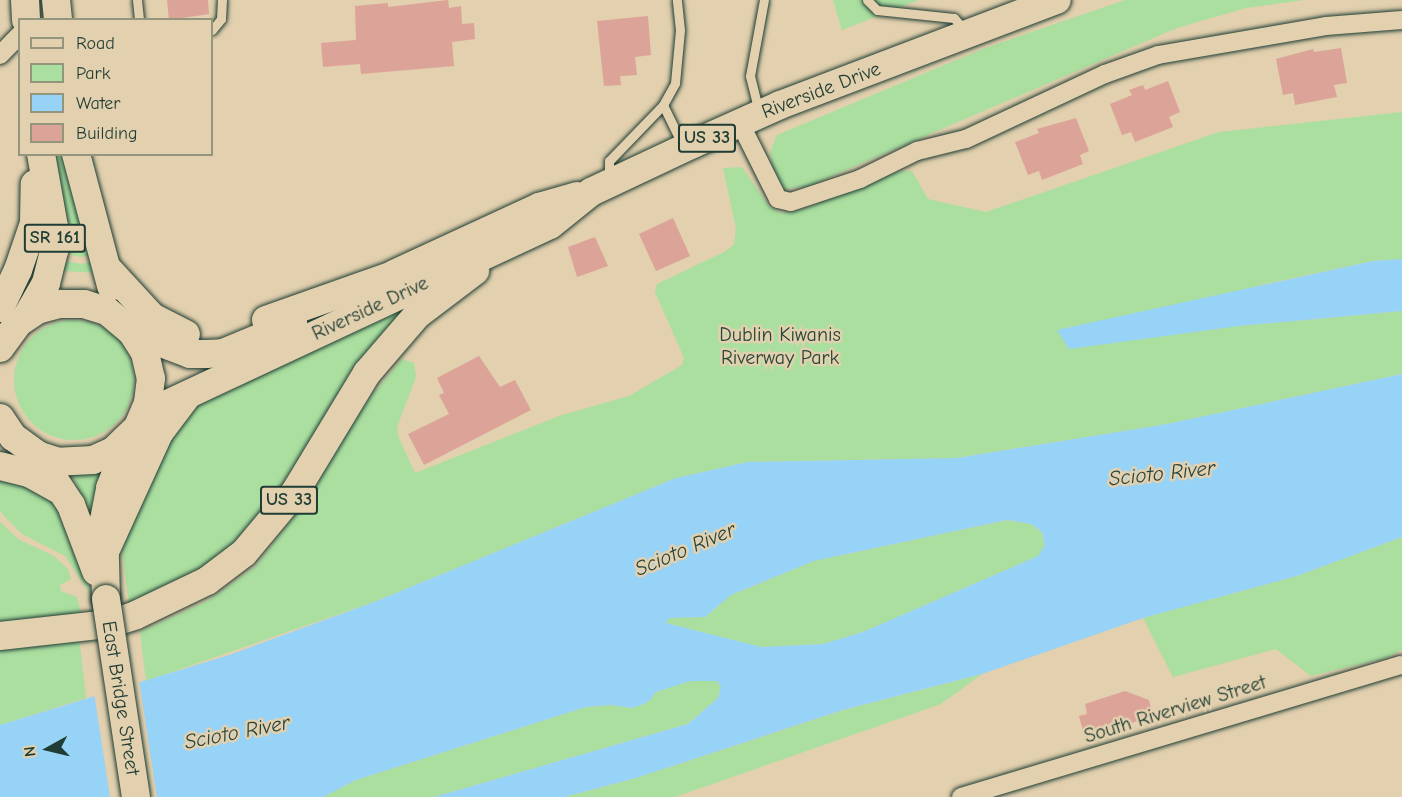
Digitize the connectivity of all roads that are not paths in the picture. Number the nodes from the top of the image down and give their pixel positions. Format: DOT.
graph roads {
  1 [pos="25,0"];
  2 [pos="56,0"];
  3 [pos="137,0"];
  4 [pos="222,0"];
  5 [pos="677,0"];
  6 [pos="764,0"];
  7 [pos="867,0"];
  8 [pos="1057,0"];
  9 [pos="26,18"];
  10 [pos="58,18"];
  11 [pos="139,18"];
  12 [pos="1402,20"];
  13 [pos="213,29"];
  14 [pos="968,33"];
  15 [pos="18,36"];
  16 [pos="0,55"];
  17 [pos="663,105"];
  18 [pos="750,119"];
  19 [pos="684,148"];
  20 [pos="35,156"];
  21 [pos="41,156"];
  22 [pos="77,156"];
  23 [pos="600,187"];
  24 [pos="501,248"];
  25 [pos="107,267"];
  26 [pos="390,276"];
  27 [pos="0,308"];
  28 [pos="27,316"];
  29 [pos="124,324"];
  30 [pos="0,348"];
  31 [pos="189,394"];
  32 [pos="0,418"];
  33 [pos="137,426"];
  34 [pos="20,448"];
  35 [pos="0,466"];
  36 [pos="64,494"];
  37 [pos="103,556"];
  38 [pos="106,598"];
  39 [pos="0,636"];
  40 [pos="1402,665"];
  41 [pos="136,797"];
  42 [pos="961,797"];
  1 -- 9 [label="main road"];
  2 -- 10 [label="main road"];
  3 -- 11 [label="lane"];
  4 -- 13 [label="lane"];
  5 -- 17 [label="lane"];
  6 -- 18 [label="lane"];
  7 -- 14 [label="lane"];
  8 -- 14 [label="main road, Riverside Drive / US 33"];
  12 -- 18 [label="street"];
  14 -- 18 [label="main road, Riverside Drive / US 33"];
  15 -- 16 [label="street"];
  17 -- 19 [label="lane"];
  17 -- 23 [label="lane"];
  18 -- 19 [label="main road, Riverside Drive / US 33"];
  19 -- 23 [label="main road, Riverside Drive / US 33"];
  20 -- 27 [label="main road"];
  21 -- 28 [label="main road, SR 161"];
  22 -- 25 [label="main road, SR 161"];
  23 -- 24 [label="main road, Riverside Drive / US 33"];
  23 -- 26 [label="main road, Riverside Drive / US 33"];
  24 -- 31 [label="main road, Riverside Drive / US 33"];
  24 -- 39 [label="main road, US 33"];
  25 -- 26 [label="main road, US 33"];
  25 -- 29 [label="main road, SR 161"];
  26 -- 29 [label="main road, Riverside Drive / US 33"];
  28 -- 29 [label="main road, Riverside Drive"];
  28 -- 30 [label="main road"];
  29 -- 33 [label="main road, SR 161"];
  31 -- 33 [label="main road, Riverside Drive"];
  31 -- 37 [label="main road"];
  32 -- 34 [label="main road, East Bridge Street"];
  33 -- 34 [label="main road, Riverside Drive"];
  33 -- 37 [label="main road, East Bridge Street / SR 161"];
  34 -- 36 [label="main road, East Bridge Street"];
  35 -- 36 [label="main road"];
  36 -- 38 [label="main road, East Bridge Street"];
  37 -- 38 [label="main road, East Bridge Street"];
  38 -- 41 [label="main road, East Bridge Street, bridge"];
  40 -- 42 [label="street, South Riverview Street"];
}
